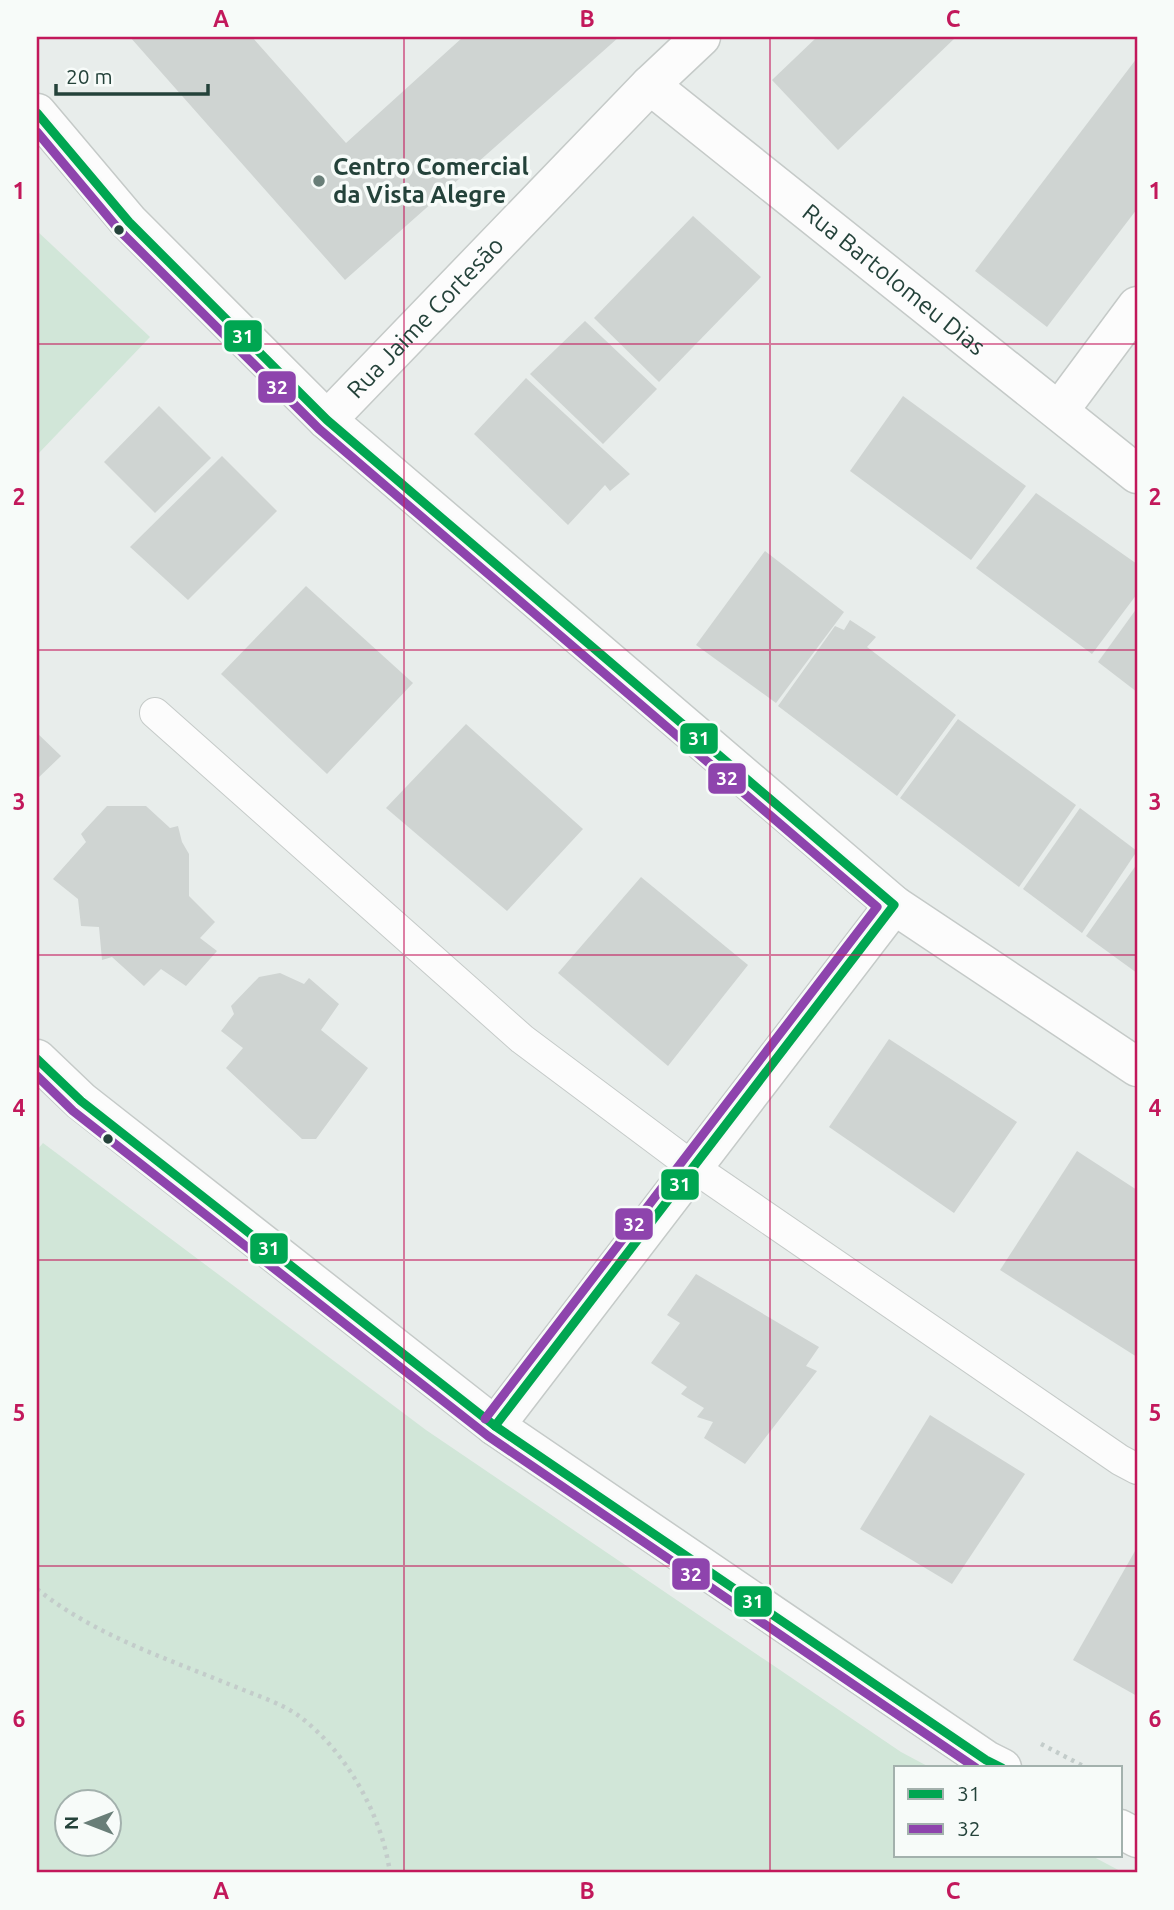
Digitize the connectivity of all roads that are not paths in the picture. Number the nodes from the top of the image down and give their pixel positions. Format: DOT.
graph roads {
  1 [pos="701,37"];
  2 [pos="650,85"];
  3 [pos="37,113"];
  4 [pos="1137,306"];
  5 [pos="1059,411"];
  6 [pos="327,420"];
  7 [pos="1137,474"];
  8 [pos="155,713"];
  9 [pos="894,905"];
  10 [pos="37,1059"];
  11 [pos="1137,1067"];
  12 [pos="693,1167"];
  13 [pos="495,1426"];
  14 [pos="1137,1469"];
  15 [pos="998,1766"];
  1 -- 2 [label="street, Rua Jaime Cortesão"];
  2 -- 5 [label="street, Rua Bartolomeu Dias"];
  2 -- 6 [label="street, Rua Jaime Cortesão"];
  3 -- 6 [label="street"];
  4 -- 5 [label="street"];
  5 -- 7 [label="street, Rua Bartolomeu Dias"];
  6 -- 9 [label="street"];
  8 -- 12 [label="lane"];
  9 -- 11 [label="street"];
  9 -- 12 [label="street"];
  10 -- 13 [label="street"];
  12 -- 13 [label="street"];
  12 -- 14 [label="lane"];
  13 -- 15 [label="street"];
}
